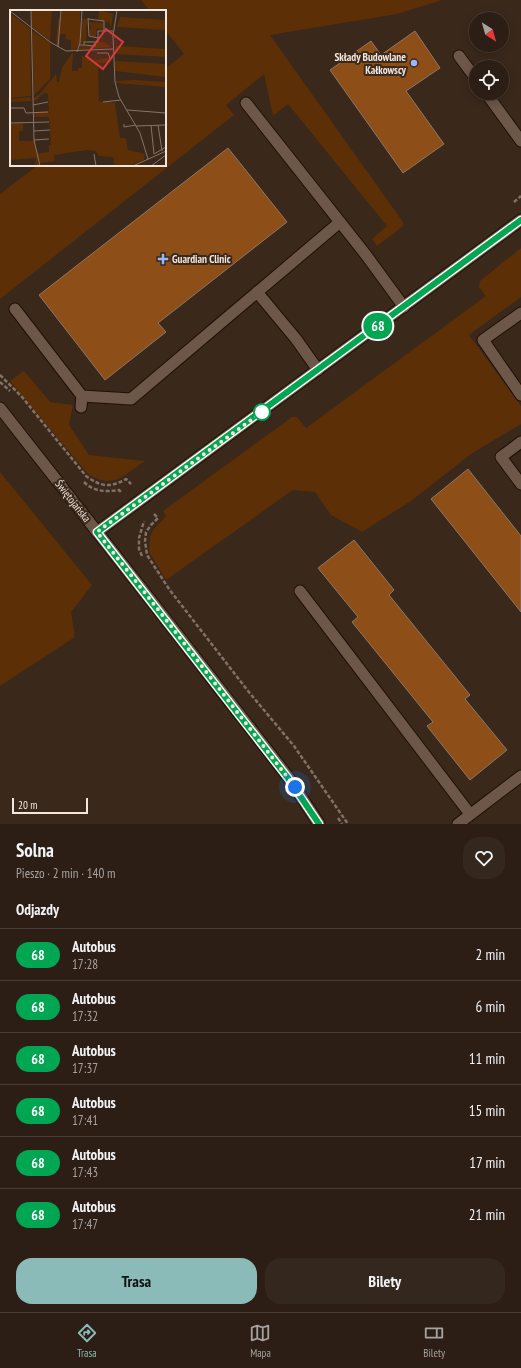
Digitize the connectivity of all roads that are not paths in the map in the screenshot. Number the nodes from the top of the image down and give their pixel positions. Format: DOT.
graph roads {
  1 [pos="459,56"];
  2 [pos="469,70"];
  3 [pos="491,100"];
  4 [pos="246,103"];
  5 [pos="521,141"];
  6 [pos="521,220"];
  7 [pos="340,222"];
  8 [pos="257,292"];
  9 [pos="404,307"];
  10 [pos="15,309"];
  11 [pos="521,313"];
  12 [pos="318,370"];
  13 [pos="521,396"];
  14 [pos="0,408"];
  15 [pos="521,442"];
  16 [pos="521,484"];
  17 [pos="97,532"];
  18 [pos="300,591"];
  19 [pos="521,776"];
  20 [pos="470,814"];
  21 [pos="319,824"];
  22 [pos="458,824"];
  1 -- 2 [label="street"];
  3 -- 5 [label="street"];
  4 -- 7 [label="street"];
  6 -- 9 [label="street"];
  7 -- 8 [label="street"];
  7 -- 9 [label="street"];
  8 -- 10 [label="street"];
  8 -- 12 [label="street"];
  9 -- 12 [label="street"];
  11 -- 13 [label="street"];
  12 -- 17 [label="street"];
  14 -- 17 [label="street, Świętojańska"];
  15 -- 16 [label="street"];
  17 -- 21 [label="street, Świętojańska"];
  18 -- 20 [label="street"];
  19 -- 20 [label="street"];
  20 -- 22 [label="street"];
}
